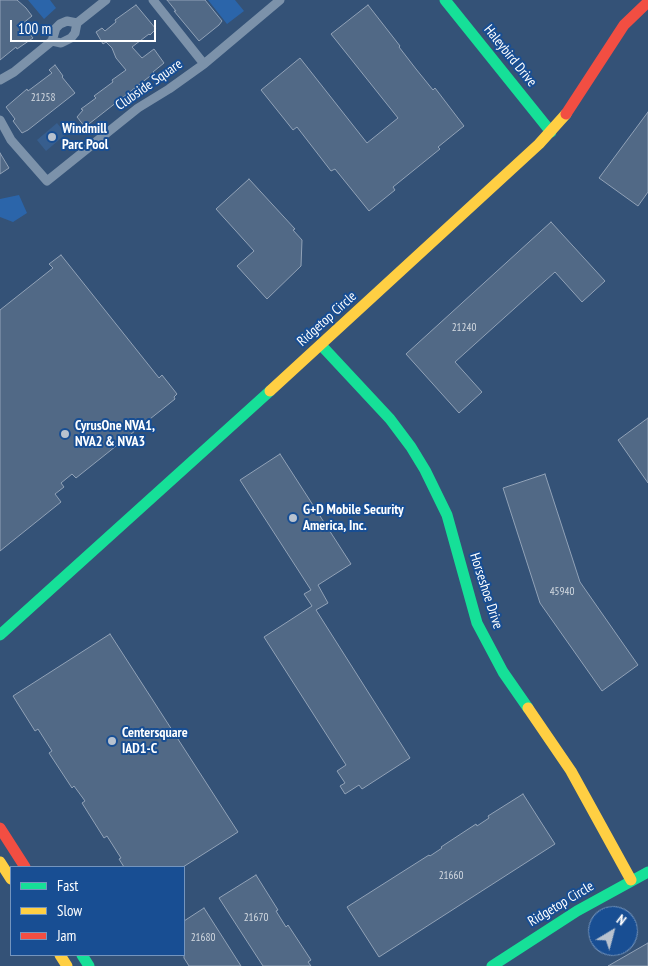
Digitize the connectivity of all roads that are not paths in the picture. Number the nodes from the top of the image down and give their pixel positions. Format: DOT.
graph roads {
  1 [pos="106,0"];
  2 [pos="153,0"];
  3 [pos="280,0"];
  4 [pos="445,0"];
  5 [pos="648,2"];
  6 [pos="77,22"];
  7 [pos="52,41"];
  8 [pos="204,64"];
  9 [pos="0,80"];
  10 [pos="0,120"];
  11 [pos="551,132"];
  12 [pos="321,345"];
  13 [pos="0,635"];
  14 [pos="0,828"];
  15 [pos="0,862"];
  16 [pos="24,866"];
  17 [pos="648,872"];
  18 [pos="10,877"];
  19 [pos="631,880"];
  20 [pos="492,966"];
  1 -- 6 [label="street"];
  2 -- 8 [label="street"];
  3 -- 8 [label="street, Clubside Square"];
  4 -- 11 [label="street, Haleybird Drive"];
  5 -- 11 [label="street, Ridgetop Circle"];
  6 -- 7 [label="street"];
  6 -- 7 [label="street"];
  7 -- 9 [label="street"];
  8 -- 10 [label="street, Clubside Square"];
  11 -- 12 [label="street, Ridgetop Circle"];
  12 -- 13 [label="street, Ridgetop Circle"];
  12 -- 19 [label="street, Horseshoe Drive"];
  14 -- 16 [label="street"];
  15 -- 18 [label="street"];
  17 -- 19 [label="street, Ridgetop Circle"];
  19 -- 20 [label="street, Ridgetop Circle"];
}
